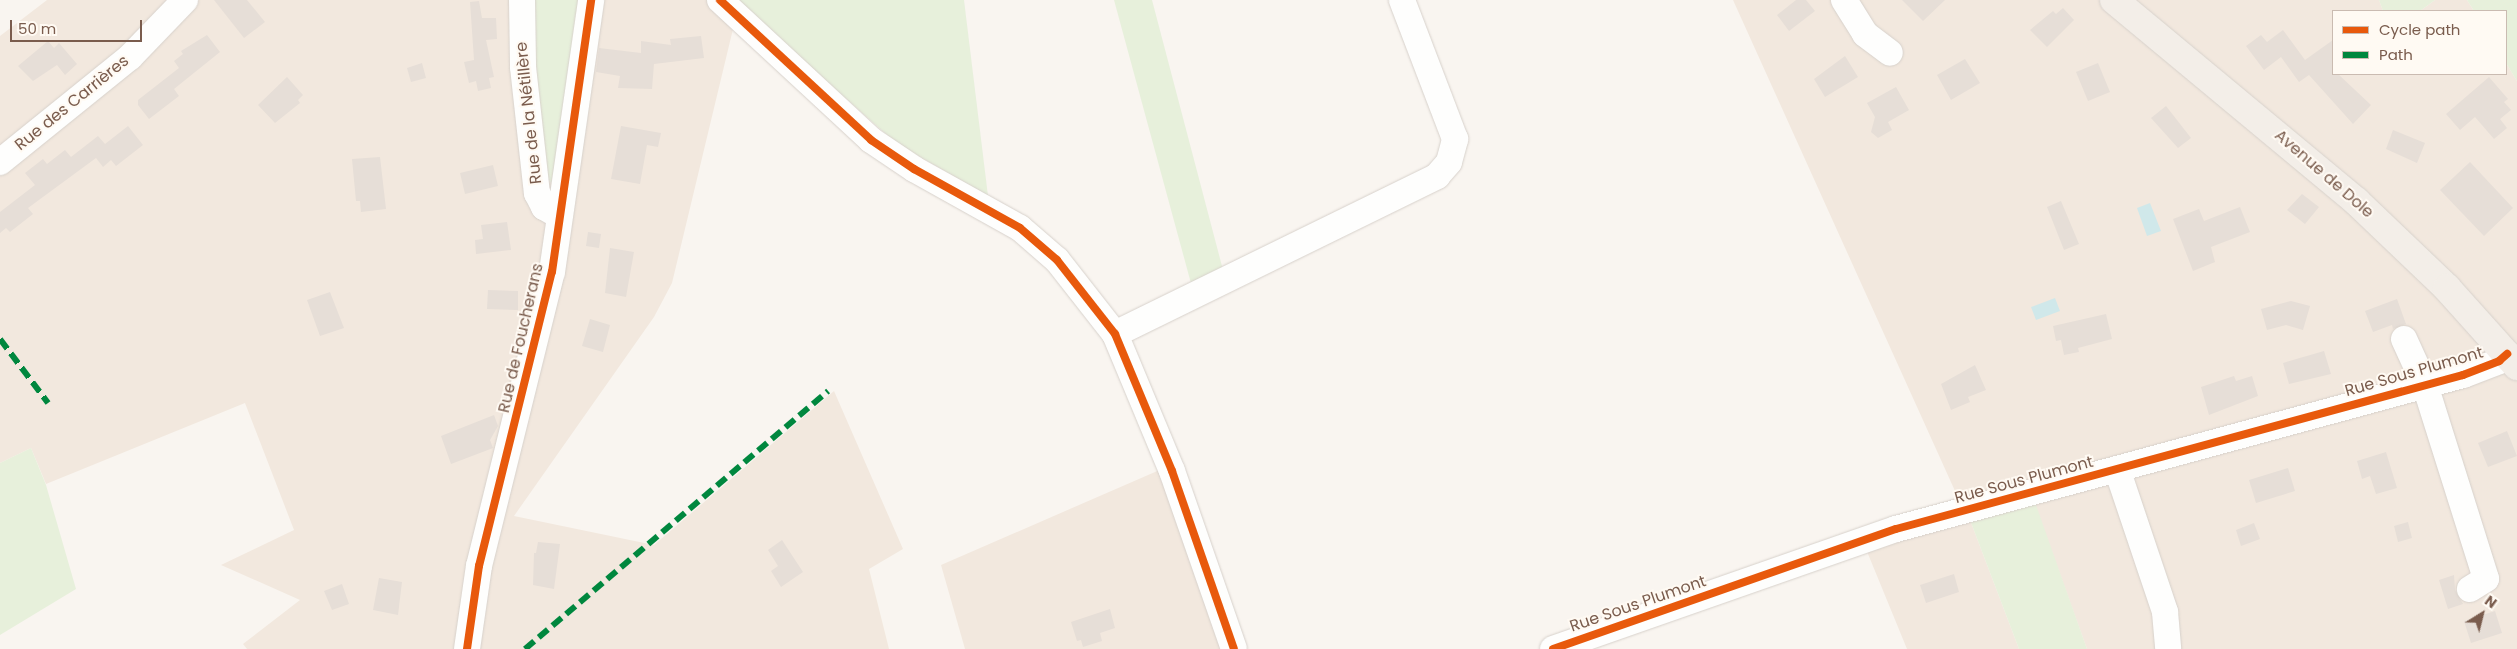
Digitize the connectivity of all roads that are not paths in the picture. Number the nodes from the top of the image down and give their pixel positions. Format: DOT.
graph roads {
  1 [pos="185,0"];
  2 [pos="522,0"];
  3 [pos="591,0"];
  4 [pos="720,0"];
  5 [pos="1402,0"];
  6 [pos="1844,0"];
  7 [pos="2114,0"];
  8 [pos="1890,53"];
  9 [pos="0,162"];
  10 [pos="558,215"];
  11 [pos="1115,334"];
  12 [pos="2404,338"];
  13 [pos="2512,360"];
  14 [pos="2425,385"];
  15 [pos="2117,469"];
  16 [pos="2470,589"];
  17 [pos="2168,648"];
  18 [pos="467,649"];
  19 [pos="1234,649"];
  20 [pos="1553,649"];
  1 -- 9 [label="street, Rue des Carrières"];
  2 -- 10 [label="street, Rue de la Nétillère"];
  3 -- 10 [label="street, Rue de Foucherans"];
  4 -- 11 [label="street"];
  5 -- 11 [label="street"];
  6 -- 8 [label="street"];
  7 -- 13 [label="main road, Avenue de Dole"];
  10 -- 18 [label="street, Rue de Foucherans"];
  11 -- 19 [label="street"];
  12 -- 14 [label="street"];
  13 -- 14 [label="street, Rue Sous Plumont"];
  14 -- 15 [label="street, Rue Sous Plumont"];
  14 -- 16 [label="street"];
  15 -- 17 [label="street"];
  15 -- 20 [label="street, Rue Sous Plumont"];
}
